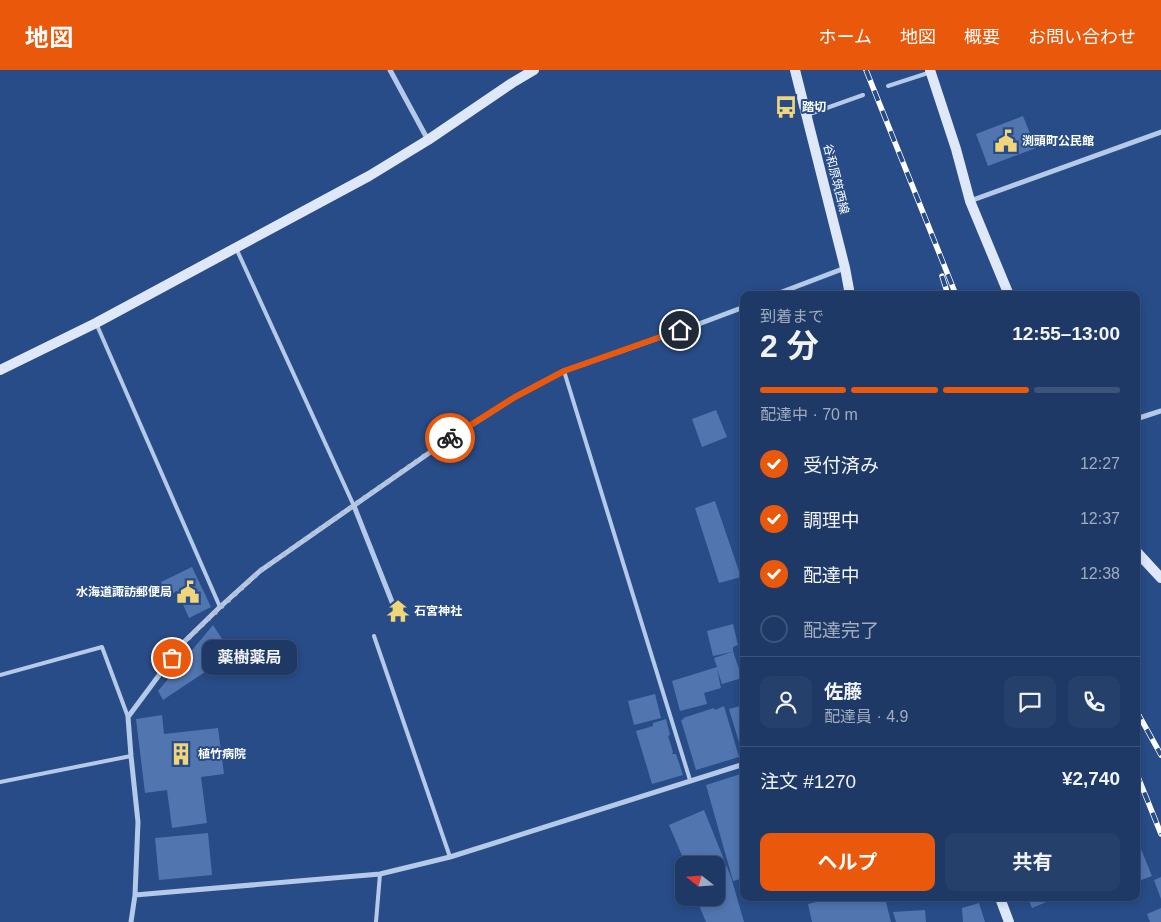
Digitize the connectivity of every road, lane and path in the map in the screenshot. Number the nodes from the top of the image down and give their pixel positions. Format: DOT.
graph roads {
  1 [pos="390,70"];
  2 [pos="534,70"];
  3 [pos="795,70"];
  4 [pos="930,71"];
  5 [pos="888,86"];
  6 [pos="862,96"];
  7 [pos="807,115"];
  8 [pos="1161,132"];
  9 [pos="428,140"];
  10 [pos="970,201"];
  11 [pos="236,248"];
  12 [pos="845,268"];
  13 [pos="785,291"];
  14 [pos="849,291"];
  15 [pos="1007,291"];
  16 [pos="740,308"];
  17 [pos="96,323"];
  18 [pos="0,370"];
  19 [pos="564,371"];
  20 [pos="1161,411"];
  21 [pos="1140,418"];
  22 [pos="354,506"];
  23 [pos="1140,555"];
  24 [pos="1161,578"];
  25 [pos="220,607"];
  26 [pos="394,607"];
  27 [pos="374,636"];
  28 [pos="0,675"];
  29 [pos="128,717"];
  30 [pos="131,756"];
  31 [pos="740,765"];
  32 [pos="690,780"];
  33 [pos="0,782"];
  34 [pos="450,858"];
  35 [pos="380,874"];
  36 [pos="135,894"];
  37 [pos="1001,901"];
  38 [pos="131,922"];
  39 [pos="376,922"];
  40 [pos="1009,922"];
  1 -- 9 [label="street"];
  2 -- 9 [label="street"];
  3 -- 7 [label="street, 谷和原筑西線"];
  4 -- 5 [label="lane"];
  4 -- 10 [label="street"];
  6 -- 7 [label="lane"];
  7 -- 12 [label="street, 谷和原筑西線"];
  8 -- 10 [label="street"];
  9 -- 11 [label="street"];
  10 -- 15 [label="street"];
  11 -- 17 [label="street"];
  11 -- 22 [label="lane"];
  12 -- 13 [label="street"];
  12 -- 14 [label="street, 谷和原筑西線"];
  16 -- 19 [label="street"];
  17 -- 18 [label="street"];
  17 -- 25 [label="lane"];
  19 -- 22 [label="street"];
  19 -- 32 [label="lane"];
  20 -- 21 [label="street"];
  22 -- 25 [label="street"];
  22 -- 26 [label="street"];
  23 -- 24 [label="street"];
  25 -- 29 [label="street"];
  27 -- 34 [label="lane"];
  28 -- 29 [label="lane"];
  29 -- 30 [label="street"];
  30 -- 33 [label="lane"];
  30 -- 36 [label="street"];
  31 -- 32 [label="street"];
  32 -- 34 [label="street"];
  34 -- 35 [label="street"];
  35 -- 36 [label="street"];
  35 -- 39 [label="lane"];
  36 -- 38 [label="street"];
  37 -- 40 [label="street"];
}
